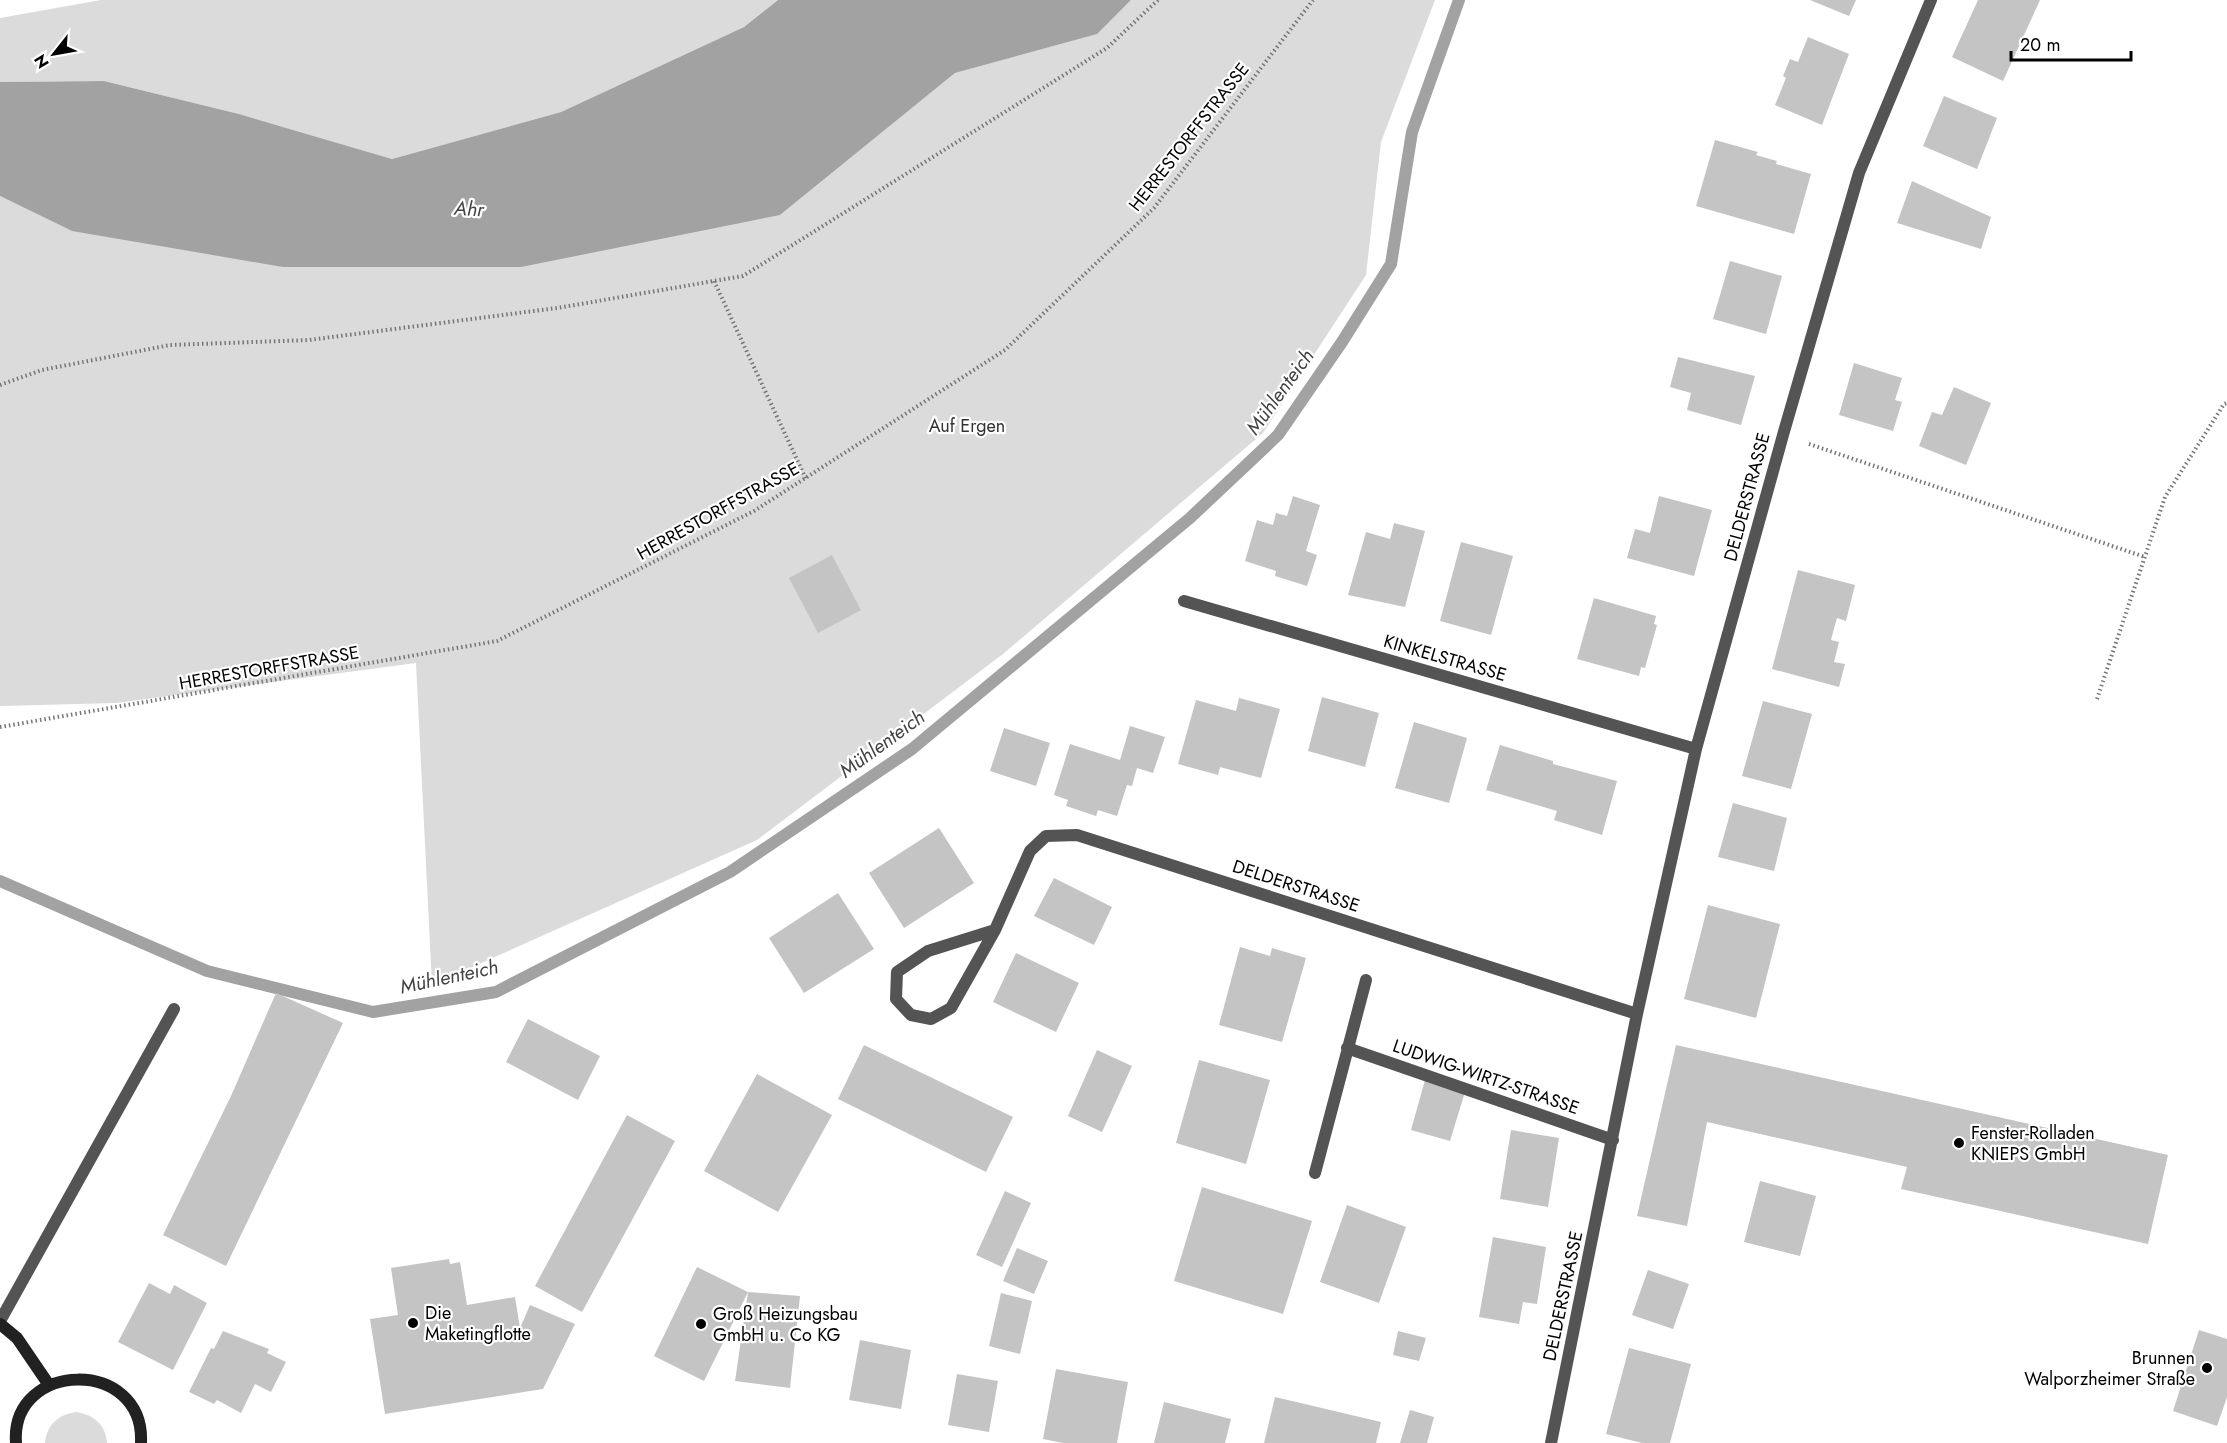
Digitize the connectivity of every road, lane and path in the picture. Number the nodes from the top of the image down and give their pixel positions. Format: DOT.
graph roads {
  1 [pos="1158,0"];
  2 [pos="1313,0"];
  3 [pos="1931,0"];
  4 [pos="714,281"];
  5 [pos="0,385"];
  6 [pos="2227,403"];
  7 [pos="1783,435"];
  8 [pos="806,478"];
  9 [pos="2145,557"];
  10 [pos="1184,601"];
  11 [pos="2097,699"];
  12 [pos="0,727"];
  13 [pos="1696,749"];
  14 [pos="995,930"];
  15 [pos="1366,980"];
  16 [pos="174,1009"];
  17 [pos="1637,1014"];
  18 [pos="1347,1048"];
  19 [pos="1613,1140"];
  20 [pos="1316,1173"];
  21 [pos="0,1322"];
  22 [pos="49,1385"];
  23 [pos="16,1443"];
  24 [pos="141,1443"];
  25 [pos="1551,1443"];
  1 -- 4 [label="path"];
  2 -- 8 [label="path, HERRESTORFFSTRASSE"];
  3 -- 7 [label="street, DELDERSTRASSE"];
  4 -- 5 [label="path"];
  4 -- 8 [label="path"];
  6 -- 9 [label="path"];
  7 -- 9 [label="path"];
  7 -- 13 [label="street, DELDERSTRASSE"];
  8 -- 12 [label="path, HERRESTORFFSTRASSE"];
  9 -- 11 [label="path"];
  10 -- 13 [label="street, KINKELSTRASSE"];
  13 -- 17 [label="street, DELDERSTRASSE"];
  14 -- 14 [label="street, DELDERSTRASSE"];
  14 -- 17 [label="street, DELDERSTRASSE"];
  15 -- 18 [label="street"];
  16 -- 21 [label="street"];
  17 -- 19 [label="street, DELDERSTRASSE"];
  18 -- 19 [label="street, LUDWIG-WIRTZ-STRASSE"];
  18 -- 20 [label="street"];
  19 -- 25 [label="street, DELDERSTRASSE"];
  21 -- 22 [label="street"];
  22 -- 23 [label="street"];
  22 -- 24 [label="street"];
}
